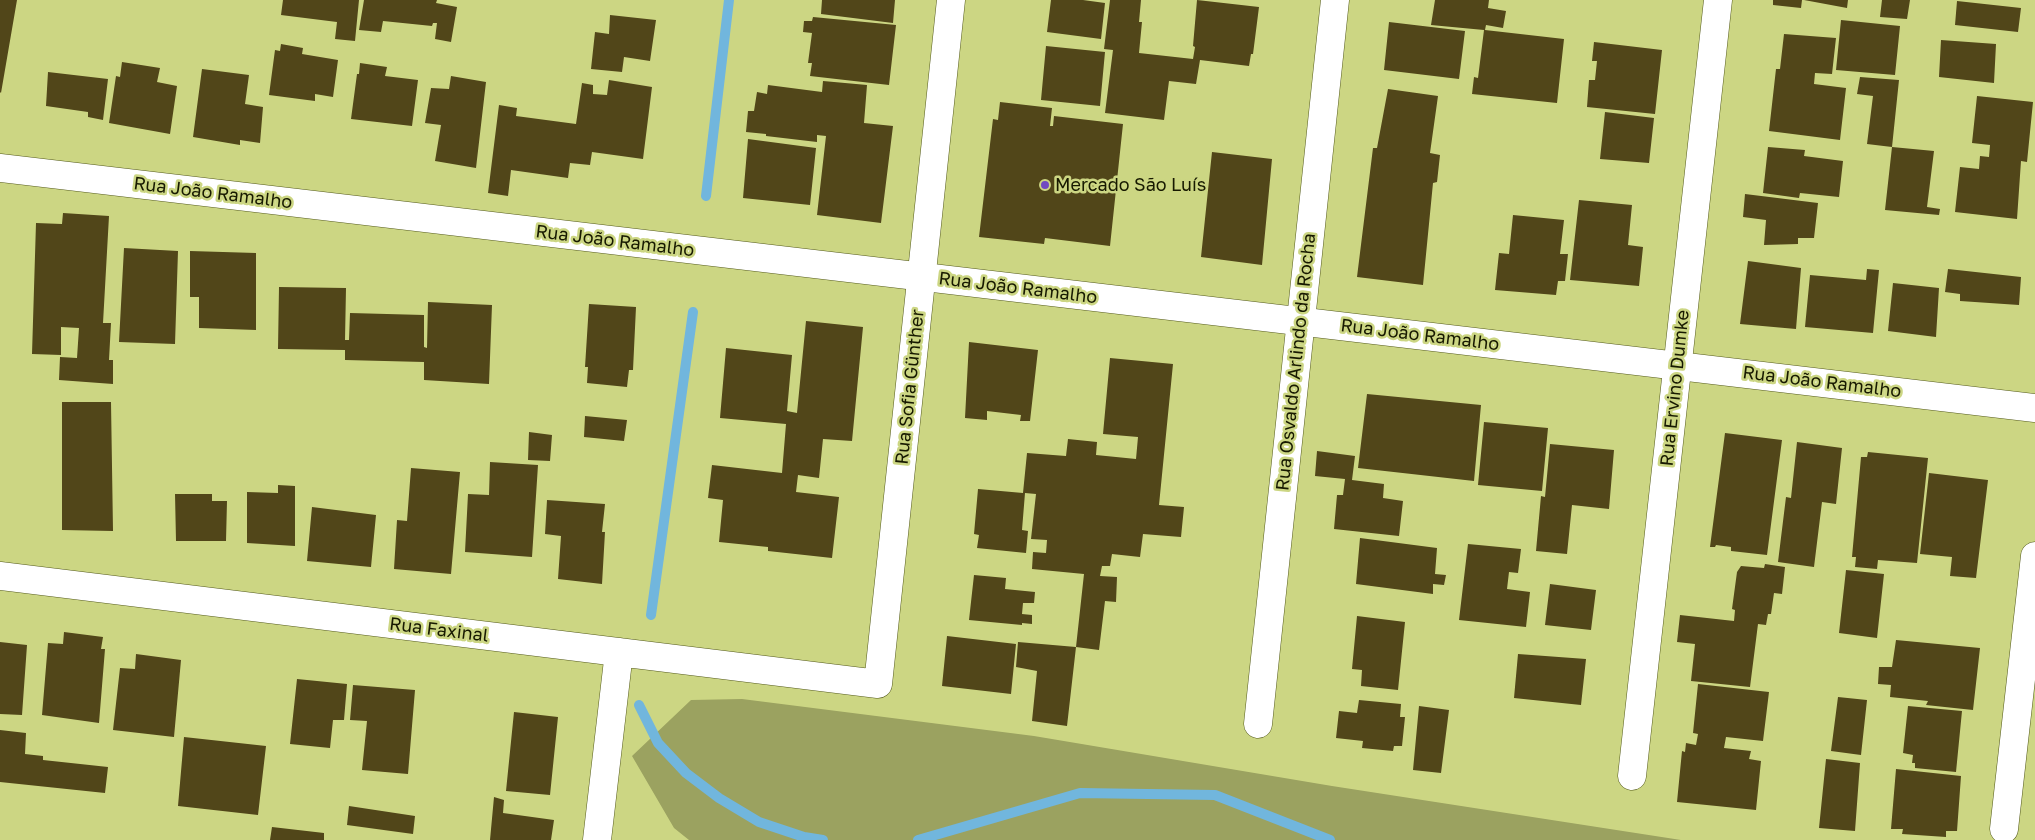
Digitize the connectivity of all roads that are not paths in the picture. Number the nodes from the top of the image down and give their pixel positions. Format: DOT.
graph roads {
  1 [pos="951,0"];
  2 [pos="1335,0"];
  3 [pos="1718,0"];
  4 [pos="0,168"];
  5 [pos="921,277"];
  6 [pos="1300,321"];
  7 [pos="1677,366"];
  8 [pos="2035,408"];
  9 [pos="2035,556"];
  10 [pos="0,576"];
  11 [pos="619,652"];
  12 [pos="878,684"];
  13 [pos="1258,724"];
  14 [pos="1632,776"];
  15 [pos="2004,829"];
  16 [pos="598,840"];
  1 -- 5 [label="street, Rua Sofia Günther"];
  2 -- 6 [label="street, Rua Osvaldo Arlindo da Rocha"];
  3 -- 7 [label="street, Rua Ervino Dumke"];
  4 -- 5 [label="street, Rua João Ramalho"];
  5 -- 6 [label="street, Rua João Ramalho"];
  5 -- 12 [label="street, Rua Sofia Günther"];
  6 -- 7 [label="street, Rua João Ramalho"];
  6 -- 13 [label="street, Rua Osvaldo Arlindo da Rocha"];
  7 -- 8 [label="street, Rua João Ramalho"];
  7 -- 14 [label="street, Rua Ervino Dumke"];
  9 -- 15 [label="street"];
  10 -- 11 [label="street, Rua Faxinal"];
  11 -- 12 [label="street, Rua Faxinal"];
  11 -- 16 [label="street"];
}
